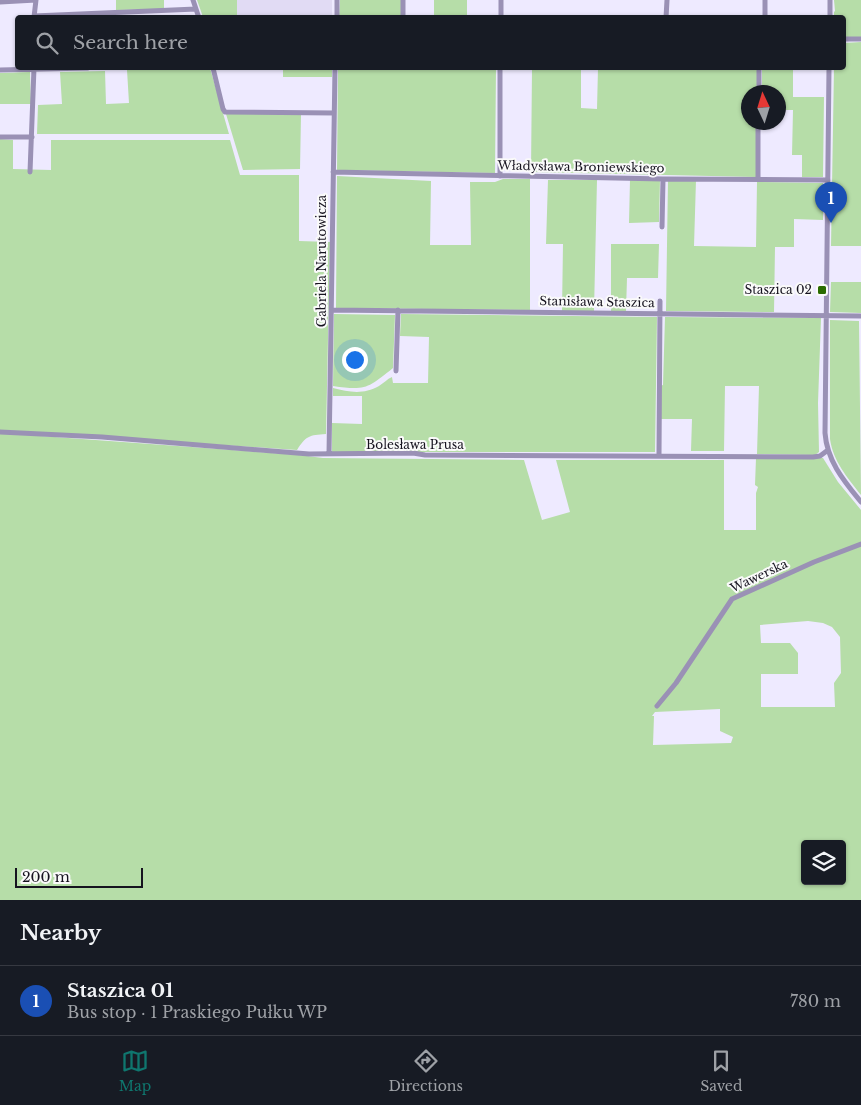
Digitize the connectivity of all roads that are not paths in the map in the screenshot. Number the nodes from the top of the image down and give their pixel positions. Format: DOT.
graph roads {
  1 [pos="36,0"];
  2 [pos="193,0"];
  3 [pos="337,0"];
  4 [pos="403,0"];
  5 [pos="501,0"];
  6 [pos="667,0"];
  7 [pos="765,0"];
  8 [pos="830,0"];
  9 [pos="0,2"];
  10 [pos="196,9"];
  11 [pos="34,15"];
  12 [pos="74,15"];
  13 [pos="198,15"];
  14 [pos="337,15"];
  15 [pos="403,15"];
  16 [pos="501,15"];
  17 [pos="666,15"];
  18 [pos="765,15"];
  19 [pos="830,15"];
  20 [pos="846,39"];
  21 [pos="861,39"];
  22 [pos="15,69"];
  23 [pos="0,70"];
  24 [pos="34,70"];
  25 [pos="213,70"];
  26 [pos="336,70"];
  27 [pos="500,70"];
  28 [pos="759,70"];
  29 [pos="829,70"];
  30 [pos="759,85"];
  31 [pos="334,113"];
  32 [pos="758,130"];
  33 [pos="0,137"];
  34 [pos="32,137"];
  35 [pos="30,172"];
  36 [pos="333,172"];
  37 [pos="500,176"];
  38 [pos="663,178"];
  39 [pos="758,178"];
  40 [pos="828,180"];
  41 [pos="662,227"];
  42 [pos="660,301"];
  43 [pos="332,310"];
  44 [pos="398,310"];
  45 [pos="661,314"];
  46 [pos="826,316"];
  47 [pos="861,316"];
  48 [pos="396,370"];
  49 [pos="0,432"];
  50 [pos="828,450"];
  51 [pos="329,454"];
  52 [pos="659,455"];
  53 [pos="861,502"];
  54 [pos="861,544"];
  55 [pos="657,706"];
  1 -- 9 [label="street"];
  1 -- 11 [label="street"];
  2 -- 10 [label="street"];
  3 -- 14 [label="street"];
  4 -- 15 [label="street"];
  5 -- 16 [label="street"];
  6 -- 17 [label="street"];
  7 -- 18 [label="street"];
  8 -- 19 [label="street"];
  10 -- 12 [label="street"];
  10 -- 13 [label="street"];
  20 -- 21 [label="street"];
  22 -- 23 [label="street"];
  24 -- 34 [label="street"];
  25 -- 31 [label="street"];
  26 -- 31 [label="street, Gabriela Narutowicza"];
  27 -- 37 [label="street"];
  28 -- 30 [label="street"];
  29 -- 40 [label="street"];
  31 -- 36 [label="street, Gabriela Narutowicza"];
  32 -- 39 [label="street"];
  33 -- 34 [label="street"];
  34 -- 35 [label="street"];
  36 -- 37 [label="street, Władysława Broniewskiego"];
  36 -- 43 [label="street, Gabriela Narutowicza"];
  37 -- 38 [label="street, Władysława Broniewskiego"];
  38 -- 39 [label="street, Władysława Broniewskiego"];
  38 -- 41 [label="street"];
  39 -- 40 [label="street, Władysława Broniewskiego"];
  40 -- 46 [label="street"];
  42 -- 45 [label="street"];
  43 -- 44 [label="street, Stanisława Staszica"];
  43 -- 51 [label="street, Gabriela Narutowicza"];
  44 -- 45 [label="street, Stanisława Staszica"];
  44 -- 48 [label="street"];
  45 -- 46 [label="street, Stanisława Staszica"];
  45 -- 52 [label="street"];
  46 -- 47 [label="street, Stanisława Staszica"];
  46 -- 50 [label="street"];
  49 -- 51 [label="street, Bolesława Prusa"];
  50 -- 52 [label="street, Bolesława Prusa"];
  50 -- 53 [label="street"];
  51 -- 52 [label="street, Bolesława Prusa"];
  54 -- 55 [label="street, Wawerska"];
}
